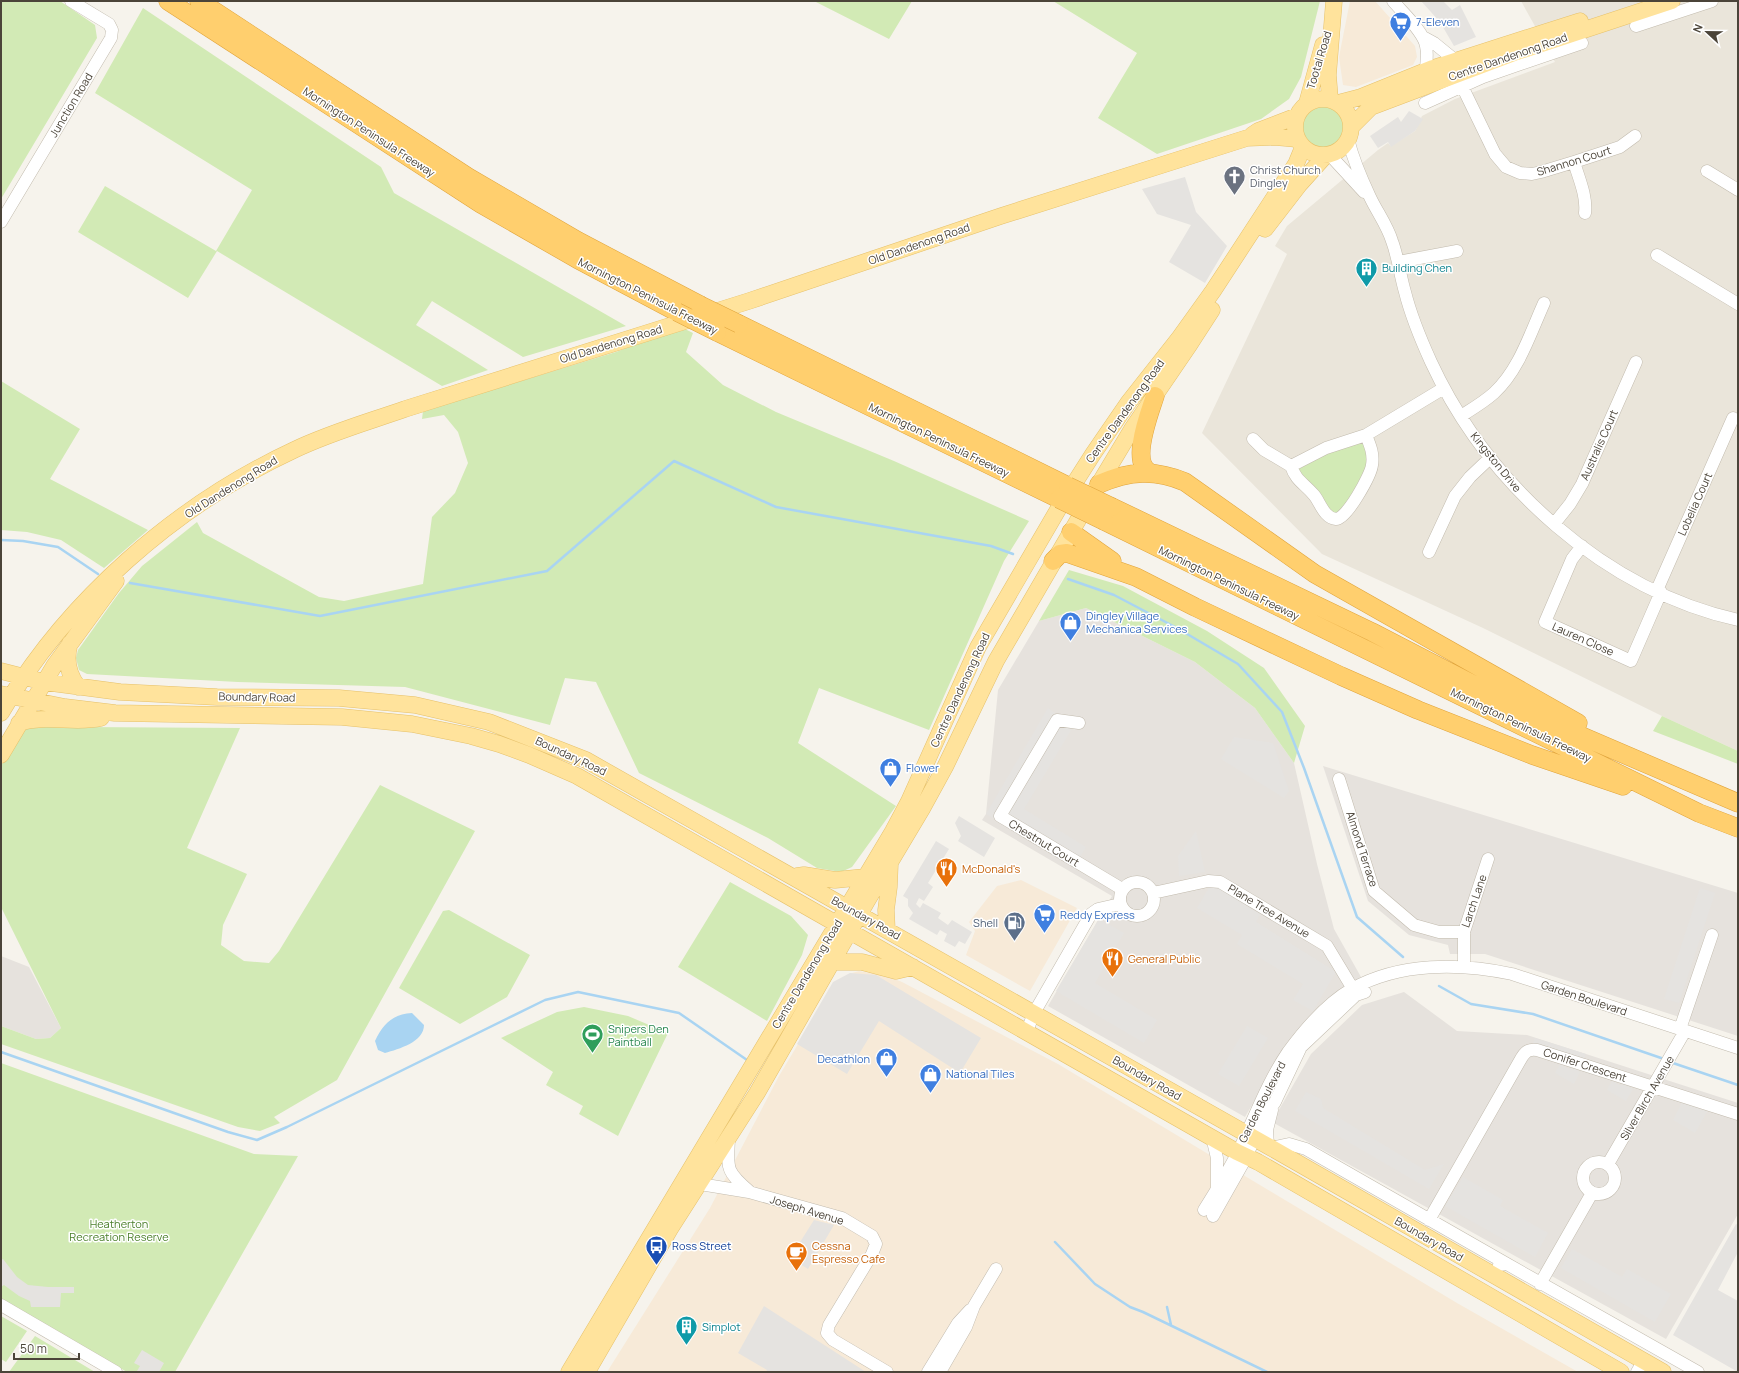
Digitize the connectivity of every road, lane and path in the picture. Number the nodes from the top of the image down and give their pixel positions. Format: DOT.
graph roads {
  1 [pos="71,1"];
  2 [pos="168,1"];
  3 [pos="199,1"];
  4 [pos="1392,1"];
  5 [pos="1672,1"];
  6 [pos="1712,1"];
  7 [pos="1641,4"];
  8 [pos="1333,9"];
  9 [pos="1636,26"];
  10 [pos="1423,37"];
  11 [pos="1582,43"];
  12 [pos="1433,73"];
  13 [pos="1459,74"];
  14 [pos="1334,101"];
  15 [pos="1307,103"];
  16 [pos="1425,104"];
  17 [pos="1296,116"];
  18 [pos="1349,133"];
  19 [pos="1635,136"];
  20 [pos="1247,138"];
  21 [pos="1300,143"];
  22 [pos="1328,154"];
  23 [pos="1574,162"];
  24 [pos="1707,171"];
  25 [pos="1738,190"];
  26 [pos="1370,199"];
  27 [pos="1585,213"];
  28 [pos="1,222"];
  29 [pos="1457,251"];
  30 [pos="1657,255"];
  31 [pos="1398,262"];
  32 [pos="1544,304"];
  33 [pos="1738,304"];
  34 [pos="1636,362"];
  35 [pos="1444,388"];
  36 [pos="1155,396"];
  37 [pos="1461,416"];
  38 [pos="1733,418"];
  39 [pos="1366,435"];
  40 [pos="1253,439"];
  41 [pos="1490,458"];
  42 [pos="1291,466"];
  43 [pos="1151,473"];
  44 [pos="1099,484"];
  45 [pos="1064,496"];
  46 [pos="1108,514"];
  47 [pos="1554,524"];
  48 [pos="1071,532"];
  49 [pos="1582,546"];
  50 [pos="1429,552"];
  51 [pos="136,554"];
  52 [pos="1054,561"];
  53 [pos="1136,577"];
  54 [pos="1659,591"];
  55 [pos="1738,620"];
  56 [pos="70,642"];
  57 [pos="1,671"];
  58 [pos="24,677"];
  59 [pos="44,682"];
  60 [pos="78,687"];
  61 [pos="6,695"];
  62 [pos="32,701"];
  63 [pos="1,713"];
  64 [pos="115,713"];
  65 [pos="19,723"];
  66 [pos="1079,723"];
  67 [pos="1,755"];
  68 [pos="1655,768"];
  69 [pos="1338,779"];
  70 [pos="1738,803"];
  71 [pos="1699,813"];
  72 [pos="1738,828"];
  73 [pos="1488,859"];
  74 [pos="890,863"];
  75 [pos="791,877"];
  76 [pos="868,882"];
  77 [pos="1122,889"];
  78 [pos="1153,893"];
  79 [pos="1120,904"];
  80 [pos="853,911"];
  81 [pos="843,928"];
  82 [pos="887,930"];
  83 [pos="1464,932"];
  84 [pos="1712,936"];
  85 [pos="833,962"];
  86 [pos="913,967"];
  87 [pos="1464,967"];
  88 [pos="1354,992"];
  89 [pos="1005,997"];
  90 [pos="1034,1013"];
  91 [pos="1022,1029"];
  92 [pos="1682,1030"];
  93 [pos="1738,1048"];
  94 [pos="1653,1087"];
  95 [pos="1275,1102"];
  96 [pos="1738,1114"];
  97 [pos="1250,1136"];
  98 [pos="729,1137"];
  99 [pos="1212,1137"];
  100 [pos="1269,1147"];
  101 [pos="1242,1154"];
  102 [pos="1608,1164"];
  103 [pos="700,1184"];
  104 [pos="1217,1189"];
  105 [pos="749,1192"];
  106 [pos="1592,1193"];
  107 [pos="1429,1220"];
  108 [pos="1507,1264"];
  109 [pos="1480,1268"];
  110 [pos="996,1269"];
  111 [pos="1540,1284"];
  112 [pos="1,1305"];
  113 [pos="974,1306"];
  114 [pos="597,1355"];
  115 [pos="1651,1369"];
  116 [pos="1617,1371"];
  117 [pos="116,1372"];
  118 [pos="569,1372"];
  119 [pos="587,1372"];
  120 [pos="598,1372"];
  121 [pos="887,1372"];
  122 [pos="928,1372"];
  123 [pos="940,1372"];
  124 [pos="1698,1372"];
  1 -- 28 [label="street, Junction Road"];
  2 -- 45 [label="highway, Mornington Peninsula Freeway, bridge"];
  3 -- 45 [label="highway, Mornington Peninsula Freeway, bridge"];
  4 -- 10 [label="street"];
  5 -- 7 [label="main road, Centre Dandenong Road"];
  6 -- 9 [label="street"];
  7 -- 13 [label="main road, Centre Dandenong Road"];
  8 -- 14 [label="main road, Tootal Road"];
  8 -- 15 [label="main road, Tootal Road"];
  10 -- 12 [label="street"];
  10 -- 13 [label="street"];
  11 -- 13 [label="street, Centre Dandenong Road"];
  12 -- 13 [label="main road, Centre Dandenong Road"];
  12 -- 14 [label="main road, Centre Dandenong Road"];
  12 -- 18 [label="main road, Centre Dandenong Road"];
  13 -- 16 [label="street, Centre Dandenong Road"];
  13 -- 23 [label="street, Shannon Court"];
  14 -- 15 [label="main road"];
  14 -- 18 [label="main road"];
  15 -- 17 [label="main road"];
  17 -- 20 [label="main road, Old Dandenong Road"];
  17 -- 21 [label="main road"];
  18 -- 22 [label="main road"];
  18 -- 26 [label="street, Kingston Drive"];
  19 -- 23 [label="street, Shannon Court"];
  20 -- 21 [label="main road, Old Dandenong Road"];
  20 -- 51 [label="main road, Old Dandenong Road"];
  21 -- 22 [label="main road"];
  21 -- 45 [label="main road, Centre Dandenong Road"];
  22 -- 26 [label="street, Kingston Drive"];
  22 -- 36 [label="main road, Centre Dandenong Road"];
  23 -- 27 [label="street"];
  24 -- 25 [label="street"];
  26 -- 31 [label="street, Kingston Drive"];
  29 -- 31 [label="street"];
  30 -- 33 [label="street"];
  31 -- 35 [label="street, Kingston Drive"];
  32 -- 37 [label="street"];
  34 -- 47 [label="street, Australis Court"];
  35 -- 37 [label="street, Kingston Drive"];
  35 -- 39 [label="street"];
  36 -- 43 [label="highway"];
  36 -- 44 [label="main road, Centre Dandenong Road"];
  37 -- 41 [label="street, Kingston Drive"];
  38 -- 54 [label="street, Lobelia Court"];
  39 -- 42 [label="street"];
  39 -- 42 [label="street"];
  40 -- 42 [label="street"];
  41 -- 47 [label="street, Kingston Drive"];
  41 -- 50 [label="street"];
  43 -- 44 [label="highway"];
  43 -- 68 [label="highway"];
  44 -- 45 [label="main road"];
  44 -- 48 [label="main road, Centre Dandenong Road"];
  45 -- 46 [label="highway, Mornington Peninsula Freeway, bridge"];
  45 -- 48 [label="main road"];
  45 -- 76 [label="main road, Centre Dandenong Road"];
  46 -- 68 [label="highway, Mornington Peninsula Freeway"];
  46 -- 71 [label="highway, Mornington Peninsula Freeway"];
  47 -- 49 [label="street, Kingston Drive"];
  48 -- 52 [label="main road, Centre Dandenong Road"];
  48 -- 53 [label="highway"];
  49 -- 54 [label="street, Kingston Drive"];
  49 -- 54 [label="street, Lauren Close"];
  51 -- 56 [label="main road, Old Dandenong Road"];
  51 -- 58 [label="main road, Old Dandenong Road"];
  52 -- 53 [label="highway"];
  52 -- 74 [label="main road, Centre Dandenong Road"];
  53 -- 71 [label="highway"];
  54 -- 55 [label="street, Kingston Drive"];
  56 -- 59 [label="main road, Old Dandenong Road"];
  56 -- 60 [label="main road"];
  57 -- 58 [label="main road, Boundary Road"];
  58 -- 59 [label="main road, Boundary Road"];
  58 -- 61 [label="main road, Old Dandenong Road"];
  59 -- 60 [label="main road, Boundary Road"];
  59 -- 62 [label="main road, Old Dandenong Road"];
  60 -- 75 [label="main road, Boundary Road"];
  61 -- 62 [label="main road, Boundary Road"];
  61 -- 63 [label="main road, Old Dandenong Road"];
  62 -- 64 [label="main road, Boundary Road"];
  62 -- 65 [label="main road, Old Dandenong Road"];
  64 -- 65 [label="main road"];
  64 -- 81 [label="main road, Boundary Road"];
  65 -- 67 [label="main road, Old Dandenong Road"];
  66 -- 77 [label="street, Chestnut Court"];
  68 -- 70 [label="highway, Mornington Peninsula Freeway"];
  69 -- 83 [label="street, Almond Terrace"];
  71 -- 72 [label="highway, Mornington Peninsula Freeway"];
  73 -- 83 [label="street, Larch Lane"];
  74 -- 76 [label="main road, Centre Dandenong Road"];
  74 -- 82 [label="main road"];
  75 -- 76 [label="main road"];
  75 -- 80 [label="main road, Boundary Road"];
  76 -- 80 [label="main road, Centre Dandenong Road"];
  77 -- 78 [label="street"];
  77 -- 79 [label="street"];
  78 -- 79 [label="street"];
  78 -- 88 [label="street, Plane Tree Avenue"];
  79 -- 90 [label="street"];
  80 -- 81 [label="main road, Centre Dandenong Road"];
  80 -- 82 [label="main road, Boundary Road"];
  81 -- 85 [label="main road, Centre Dandenong Road"];
  81 -- 86 [label="main road, Boundary Road"];
  81 -- 118 [label="main road, Centre Dandenong Road"];
  82 -- 89 [label="main road, Boundary Road"];
  83 -- 87 [label="street, Larch Lane"];
  84 -- 92 [label="street, Silver Birch Avenue"];
  85 -- 86 [label="main road"];
  85 -- 98 [label="main road, Centre Dandenong Road"];
  86 -- 91 [label="main road, Boundary Road"];
  87 -- 88 [label="street, Garden Boulevard"];
  87 -- 92 [label="street, Garden Boulevard"];
  88 -- 95 [label="street, Garden Boulevard"];
  88 -- 97 [label="street, Garden Boulevard"];
  89 -- 90 [label="main road, Boundary Road"];
  89 -- 91 [label="main road"];
  90 -- 91 [label="street"];
  90 -- 97 [label="main road, Boundary Road"];
  91 -- 99 [label="main road, Boundary Road"];
  92 -- 93 [label="street, Garden Boulevard"];
  92 -- 94 [label="street, Silver Birch Avenue"];
  94 -- 96 [label="street, Conifer Crescent"];
  94 -- 102 [label="street, Silver Birch Avenue"];
  94 -- 107 [label="street, Conifer Crescent"];
  95 -- 97 [label="street, Garden Boulevard"];
  95 -- 100 [label="street"];
  97 -- 100 [label="main road, Boundary Road"];
  97 -- 101 [label="street, Garden Boulevard"];
  98 -- 103 [label="main road, Centre Dandenong Road"];
  98 -- 105 [label="street, Joseph Avenue"];
  99 -- 101 [label="main road, Boundary Road"];
  99 -- 104 [label="street"];
  100 -- 107 [label="street"];
  100 -- 109 [label="main road, Boundary Road"];
  101 -- 104 [label="street"];
  101 -- 104 [label="street"];
  101 -- 116 [label="main road, Boundary Road"];
  102 -- 106 [label="street"];
  102 -- 106 [label="street"];
  103 -- 105 [label="street, Joseph Avenue"];
  103 -- 114 [label="main road, Centre Dandenong Road"];
  105 -- 121 [label="street, Joseph Avenue"];
  106 -- 111 [label="street"];
  107 -- 108 [label="street"];
  108 -- 109 [label="street"];
  108 -- 111 [label="street"];
  109 -- 115 [label="main road, Boundary Road"];
  110 -- 113 [label="street"];
  111 -- 124 [label="street"];
  112 -- 117 [label="street"];
  113 -- 122 [label="street"];
  113 -- 123 [label="street"];
  114 -- 119 [label="main road, Centre Dandenong Road"];
  114 -- 120 [label="main road"];
}
